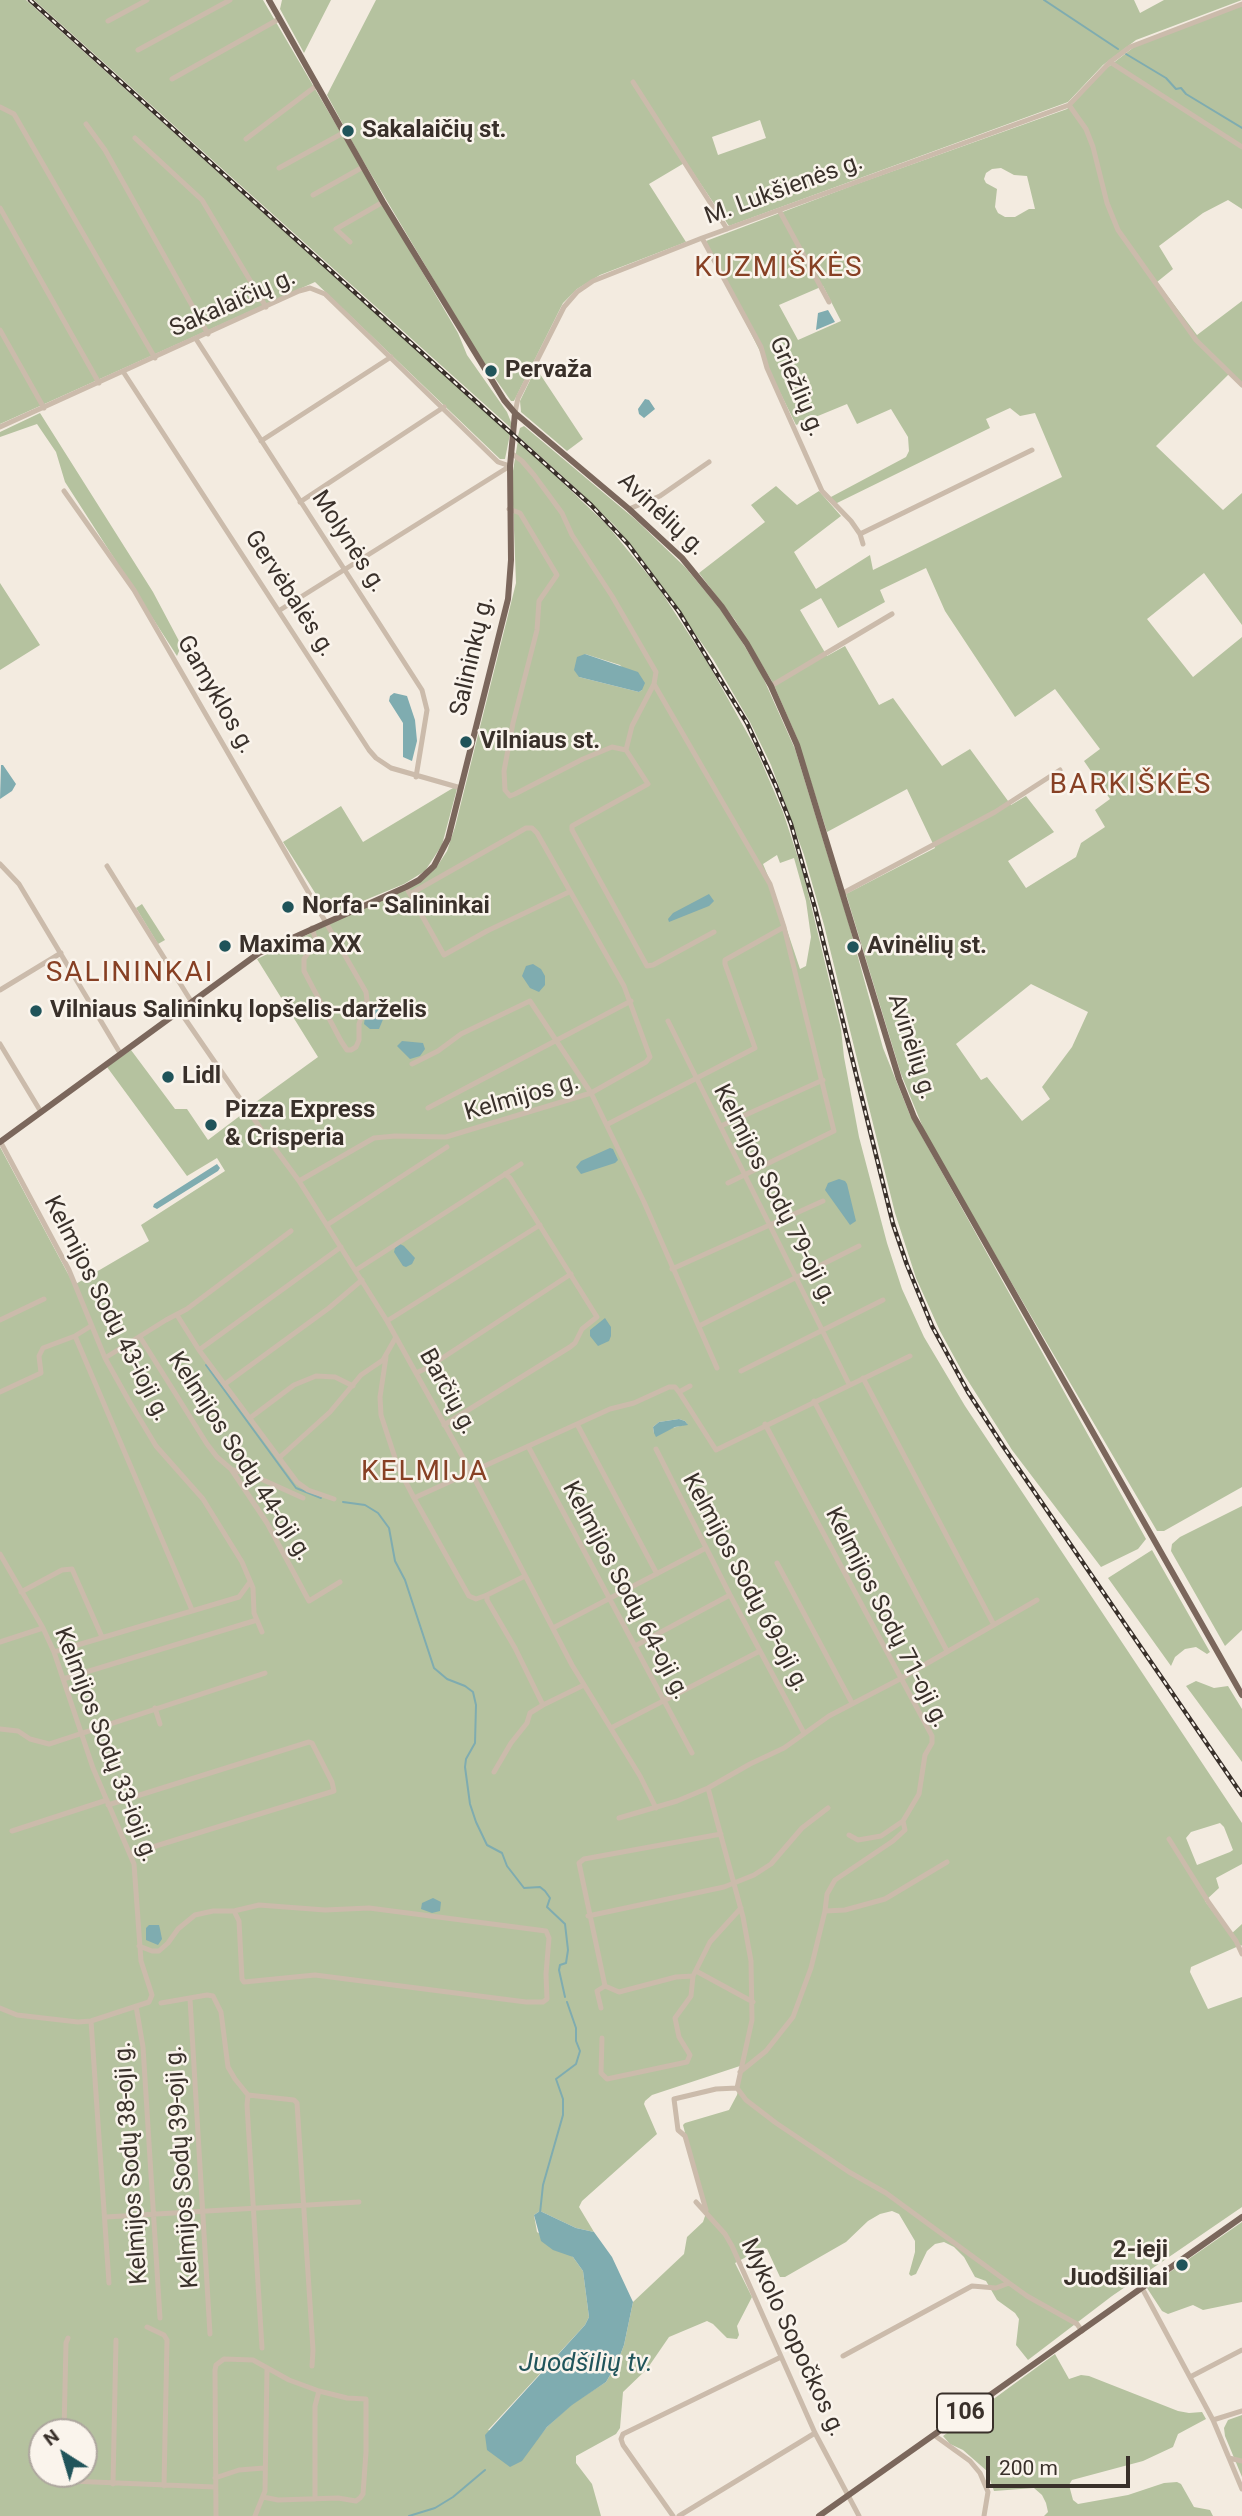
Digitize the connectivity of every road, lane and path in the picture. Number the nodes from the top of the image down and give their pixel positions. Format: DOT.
graph roads {
  1 [pos="148,0"];
  2 [pos="230,0"];
  3 [pos="268,0"];
  4 [pos="1242,4"];
  5 [pos="279,19"];
  6 [pos="108,21"];
  7 [pos="138,50"];
  8 [pos="1110,62"];
  9 [pos="172,79"];
  10 [pos="633,82"];
  11 [pos="316,86"];
  12 [pos="1069,105"];
  13 [pos="0,107"];
  14 [pos="86,124"];
  15 [pos="343,133"];
  16 [pos="135,138"];
  17 [pos="246,139"];
  18 [pos="1242,147"];
  19 [pos="279,167"];
  20 [pos="363,167"];
  21 [pos="313,195"];
  22 [pos="383,202"];
  23 [pos="0,208"];
  24 [pos="779,210"];
  25 [pos="727,229"];
  26 [pos="702,238"];
  27 [pos="350,242"];
  28 [pos="829,302"];
  29 [pos="266,307"];
  30 [pos="0,330"];
  31 [pos="208,334"];
  32 [pos="197,339"];
  33 [pos="391,357"];
  34 [pos="155,358"];
  35 [pos="124,373"];
  36 [pos="99,383"];
  37 [pos="1242,385"];
  38 [pos="444,407"];
  39 [pos="44,408"];
  40 [pos="515,413"];
  41 [pos="0,427"];
  42 [pos="261,442"];
  43 [pos="1032,450"];
  44 [pos="511,453"];
  45 [pos="709,462"];
  46 [pos="510,466"];
  47 [pos="64,491"];
  48 [pos="300,502"];
  49 [pos="509,509"];
  50 [pos="629,509"];
  51 [pos="860,534"];
  52 [pos="863,544"];
  53 [pos="345,570"];
  54 [pos="280,610"];
  55 [pos="892,614"];
  56 [pos="654,684"];
  57 [pos="771,686"];
  58 [pos="626,750"];
  59 [pos="1060,770"];
  60 [pos="416,777"];
  61 [pos="461,788"];
  62 [pos="0,864"];
  63 [pos="107,866"];
  64 [pos="408,890"];
  65 [pos="569,892"];
  66 [pos="843,893"];
  67 [pos="326,922"];
  68 [pos="785,927"];
  69 [pos="312,928"];
  70 [pos="714,932"];
  71 [pos="61,953"];
  72 [pos="0,990"];
  73 [pos="631,1001"];
  74 [pos="191,1002"];
  75 [pos="180,1010"];
  76 [pos="668,1021"];
  77 [pos="556,1039"];
  78 [pos="0,1044"];
  79 [pos="120,1053"];
  80 [pos="412,1064"];
  81 [pos="696,1078"];
  82 [pos="823,1080"];
  83 [pos="591,1093"];
  84 [pos="428,1108"];
  85 [pos="41,1112"];
  86 [pos="608,1124"];
  87 [pos="720,1126"];
  88 [pos="0,1142"];
  89 [pos="447,1147"];
  90 [pos="521,1164"];
  91 [pos="505,1174"];
  92 [pos="745,1175"];
  93 [pos="299,1181"];
  94 [pos="728,1183"];
  95 [pos="823,1200"];
  96 [pos="769,1224"];
  97 [pos="327,1225"];
  98 [pos="540,1225"];
  99 [pos="291,1231"];
  100 [pos="859,1246"];
  101 [pos="341,1247"];
  102 [pos="672,1269"];
  103 [pos="356,1270"];
  104 [pos="571,1274"];
  105 [pos="795,1277"];
  106 [pos="362,1280"];
  107 [pos="44,1299"];
  108 [pos="883,1300"];
  109 [pos="177,1315"];
  110 [pos="0,1320"];
  111 [pos="387,1321"];
  112 [pos="91,1326"];
  113 [pos="699,1326"];
  114 [pos="823,1330"];
  115 [pos="75,1336"];
  116 [pos="140,1337"];
  117 [pos="396,1337"];
  118 [pos="199,1350"];
  119 [pos="910,1356"];
  120 [pos="386,1357"];
  121 [pos="105,1358"];
  122 [pos="717,1368"];
  123 [pos="741,1371"];
  124 [pos="416,1373"];
  125 [pos="863,1378"];
  126 [pos="225,1384"];
  127 [pos="849,1384"];
  128 [pos="353,1386"];
  129 [pos="690,1386"];
  130 [pos="0,1392"];
  131 [pos="680,1392"];
  132 [pos="814,1401"];
  133 [pos="250,1418"];
  134 [pos="577,1424"];
  135 [pos="765,1424"];
  136 [pos="444,1425"];
  137 [pos="528,1446"];
  138 [pos="656,1449"];
  139 [pos="279,1458"];
  140 [pos="232,1469"];
  141 [pos="471,1472"];
  142 [pos="303,1498"];
  143 [pos="414,1498"];
  144 [pos="334,1499"];
  145 [pos="706,1548"];
  146 [pos="0,1557"];
  147 [pos="776,1563"];
  148 [pos="657,1574"];
  149 [pos="525,1576"];
  150 [pos="250,1582"];
  151 [pos="340,1582"];
  152 [pos="21,1592"];
  153 [pos="487,1595"];
  154 [pos="730,1595"];
  155 [pos="610,1599"];
  156 [pos="1037,1600"];
  157 [pos="192,1610"];
  158 [pos="257,1620"];
  159 [pos="994,1625"];
  160 [pos="43,1628"];
  161 [pos="553,1629"];
  162 [pos="262,1632"];
  163 [pos="103,1637"];
  164 [pos="0,1642"];
  165 [pos="635,1646"];
  166 [pos="54,1651"];
  167 [pos="760,1651"];
  168 [pos="947,1651"];
  169 [pos="265,1673"];
  170 [pos="63,1679"];
  171 [pos="900,1679"];
  172 [pos="584,1685"];
  173 [pos="1242,1695"];
  174 [pos="664,1700"];
  175 [pos="852,1703"];
  176 [pos="543,1705"];
  177 [pos="155,1709"];
  178 [pos="160,1724"];
  179 [pos="611,1728"];
  180 [pos="0,1730"];
  181 [pos="804,1733"];
  182 [pos="81,1734"];
  183 [pos="692,1753"];
  184 [pos="494,1772"];
  185 [pos="708,1788"];
  186 [pos="108,1802"];
  187 [pos="656,1808"];
  188 [pos="828,1808"];
  189 [pos="619,1818"];
  190 [pos="903,1821"];
  191 [pos="12,1831"];
  192 [pos="721,1834"];
  193 [pos="849,1835"];
  194 [pos="1169,1839"];
  195 [pos="130,1854"];
  196 [pos="947,1862"];
  197 [pos="733,1884"];
  198 [pos="741,1908"];
  199 [pos="234,1911"];
  200 [pos="825,1911"];
  201 [pos="588,1916"];
  202 [pos="139,1946"];
  203 [pos="1242,1954"];
  204 [pos="695,1973"];
  205 [pos="605,1986"];
  206 [pos="190,1998"];
  207 [pos="753,2001"];
  208 [pos="161,2003"];
  209 [pos="136,2006"];
  210 [pos="0,2008"];
  211 [pos="601,2008"];
  212 [pos="92,2021"];
  213 [pos="601,2038"];
  214 [pos="740,2072"];
  215 [pos="737,2088"];
  216 [pos="248,2095"];
  217 [pos="359,2202"];
  218 [pos="696,2202"];
  219 [pos="303,2206"];
  220 [pos="254,2209"];
  221 [pos="204,2212"];
  222 [pos="706,2213"];
  223 [pos="153,2216"];
  224 [pos="106,2217"];
  225 [pos="1242,2217"];
  226 [pos="109,2283"];
  227 [pos="1009,2283"];
  228 [pos="1142,2288"];
  229 [pos="160,2318"];
  230 [pos="147,2327"];
  231 [pos="1082,2331"];
  232 [pos="209,2334"];
  233 [pos="68,2338"];
  234 [pos="116,2340"];
  235 [pos="261,2348"];
  236 [pos="1242,2350"];
  237 [pos="843,2356"];
  238 [pos="781,2357"];
  239 [pos="312,2366"];
  240 [pos="267,2369"];
  241 [pos="1190,2377"];
  242 [pos="319,2391"];
  243 [pos="1242,2411"];
  244 [pos="64,2418"];
  245 [pos="1213,2420"];
  246 [pos="815,2433"];
  247 [pos="934,2435"];
  248 [pos="1229,2458"];
  249 [pos="1242,2460"];
  250 [pos="264,2468"];
  251 [pos="215,2478"];
  252 [pos="98,2482"];
  253 [pos="113,2484"];
  254 [pos="164,2486"];
  255 [pos="214,2487"];
  256 [pos="1242,2489"];
  257 [pos="848,2496"];
  258 [pos="263,2497"];
  259 [pos="315,2499"];
  260 [pos="216,2516"];
  261 [pos="255,2516"];
  262 [pos="673,2516"];
  263 [pos="679,2516"];
  264 [pos="819,2516"];
  265 [pos="859,2516"];
  266 [pos="984,2516"];
  1 -- 6 [label="street"];
  2 -- 7 [label="street"];
  3 -- 5 [label="main road"];
  4 -- 8 [label="street, M. Lukšienės g."];
  5 -- 9 [label="street"];
  5 -- 11 [label="main road"];
  8 -- 12 [label="street, M. Lukšienės g."];
  8 -- 18 [label="street"];
  10 -- 25 [label="street"];
  11 -- 15 [label="main road"];
  11 -- 17 [label="street"];
  12 -- 24 [label="street, M. Lukšienės g."];
  12 -- 37 [label="street"];
  13 -- 34 [label="street"];
  14 -- 31 [label="street"];
  15 -- 19 [label="street"];
  15 -- 20 [label="main road"];
  16 -- 29 [label="street"];
  20 -- 21 [label="street"];
  20 -- 22 [label="main road"];
  22 -- 27 [label="street"];
  22 -- 40 [label="main road"];
  23 -- 36 [label="street"];
  24 -- 25 [label="street, M. Lukšienės g."];
  24 -- 28 [label="street"];
  25 -- 26 [label="street, M. Lukšienės g."];
  26 -- 40 [label="street, M. Lukšienės g."];
  26 -- 51 [label="street, Griežlių g."];
  29 -- 31 [label="street, Sakalaičių g."];
  29 -- 33 [label="street, Sakalaičių g."];
  30 -- 39 [label="street"];
  31 -- 32 [label="street, Sakalaičių g."];
  32 -- 34 [label="street, Sakalaičių g."];
  32 -- 42 [label="street, Molynės g."];
  33 -- 38 [label="street, Sakalaičių g."];
  33 -- 42 [label="street"];
  34 -- 35 [label="street, Sakalaičių g."];
  35 -- 36 [label="street, Sakalaičių g."];
  35 -- 54 [label="street, Gervėbalės g."];
  36 -- 39 [label="street, Sakalaičių g."];
  38 -- 46 [label="street, Sakalaičių g."];
  38 -- 48 [label="street"];
  39 -- 41 [label="street, Sakalaičių g."];
  40 -- 44 [label="main road, Salininkų g."];
  40 -- 50 [label="main road, Avinėlių g."];
  42 -- 48 [label="street, Molynės g."];
  43 -- 51 [label="street"];
  44 -- 46 [label="main road, Salininkų g."];
  44 -- 56 [label="street"];
  45 -- 50 [label="street"];
  46 -- 49 [label="main road, Salininkų g."];
  46 -- 53 [label="street"];
  47 -- 67 [label="street, Gamyklos g."];
  48 -- 53 [label="street, Molynės g."];
  49 -- 58 [label="street"];
  49 -- 61 [label="main road, Salininkų g."];
  50 -- 57 [label="main road, Avinėlių g."];
  51 -- 52 [label="street, Griežlių g."];
  53 -- 54 [label="street"];
  53 -- 60 [label="street, Molynės g."];
  54 -- 60 [label="street, Gervėbalės g."];
  55 -- 57 [label="street"];
  56 -- 58 [label="street"];
  56 -- 68 [label="street"];
  57 -- 66 [label="main road, Avinėlių g."];
  58 -- 70 [label="street"];
  59 -- 66 [label="street"];
  60 -- 61 [label="street, Gervėbalės g."];
  61 -- 64 [label="main road, Salininkų g."];
  62 -- 71 [label="street"];
  63 -- 74 [label="street"];
  64 -- 65 [label="street"];
  64 -- 65 [label="street"];
  64 -- 67 [label="main road, Salininkų g."];
  65 -- 73 [label="street"];
  66 -- 173 [label="main road, Avinėlių g."];
  67 -- 69 [label="main road, Salininkų g."];
  67 -- 69 [label="street, Gamyklos g."];
  68 -- 81 [label="street"];
  68 -- 82 [label="street"];
  69 -- 74 [label="main road, Salininkų g."];
  71 -- 72 [label="street"];
  71 -- 79 [label="street"];
  73 -- 77 [label="street"];
  73 -- 83 [label="street"];
  74 -- 75 [label="main road, Salininkų g."];
  75 -- 79 [label="main road, Salininkų g."];
  75 -- 93 [label="street, Barčių g."];
  76 -- 81 [label="street, Kelmijos Sodų 79-oji g."];
  77 -- 80 [label="street"];
  77 -- 83 [label="street"];
  77 -- 84 [label="street"];
  78 -- 85 [label="street"];
  79 -- 85 [label="main road, Salininkų g."];
  81 -- 86 [label="street"];
  81 -- 87 [label="street, Kelmijos Sodų 79-oji g."];
  82 -- 87 [label="street"];
  82 -- 92 [label="street"];
  83 -- 86 [label="street, Kelmijos g."];
  83 -- 93 [label="street, Kelmijos g."];
  85 -- 88 [label="main road, Salininkų g."];
  86 -- 102 [label="street, Kelmijos g."];
  87 -- 92 [label="street, Kelmijos Sodų 79-oji g."];
  88 -- 112 [label="street, Kelmijos Sodų 43-ioji g."];
  89 -- 97 [label="street"];
  90 -- 91 [label="street"];
  91 -- 98 [label="street"];
  91 -- 103 [label="street"];
  92 -- 94 [label="street"];
  92 -- 96 [label="street, Kelmijos Sodų 79-oji g."];
  93 -- 97 [label="street, Barčių g."];
  95 -- 96 [label="street"];
  96 -- 102 [label="street"];
  96 -- 105 [label="street, Kelmijos Sodų 79-oji g."];
  97 -- 101 [label="street, Barčių g."];
  98 -- 104 [label="street"];
  98 -- 111 [label="street"];
  99 -- 109 [label="street"];
  100 -- 105 [label="street"];
  101 -- 103 [label="street, Barčių g."];
  101 -- 118 [label="street"];
  102 -- 113 [label="street, Kelmijos g."];
  103 -- 106 [label="street, Barčių g."];
  104 -- 124 [label="street"];
  104 -- 136 [label="street"];
  105 -- 113 [label="street"];
  105 -- 114 [label="street, Kelmijos Sodų 79-oji g."];
  106 -- 111 [label="street, Barčių g."];
  106 -- 126 [label="street"];
  107 -- 110 [label="street"];
  108 -- 114 [label="street"];
  109 -- 116 [label="street"];
  109 -- 118 [label="street"];
  111 -- 117 [label="street, Barčių g."];
  112 -- 115 [label="street"];
  112 -- 121 [label="street, Kelmijos Sodų 43-ioji g."];
  113 -- 122 [label="street, Kelmijos g."];
  114 -- 123 [label="street"];
  114 -- 127 [label="street, Kelmijos Sodų 79-oji g."];
  115 -- 130 [label="street"];
  115 -- 157 [label="street"];
  116 -- 121 [label="street"];
  116 -- 140 [label="street, Kelmijos Sodų 44-oji g."];
  117 -- 120 [label="street"];
  117 -- 124 [label="street, Barčių g."];
  118 -- 126 [label="street"];
  119 -- 125 [label="street"];
  120 -- 128 [label="street"];
  120 -- 143 [label="street"];
  121 -- 150 [label="street, Kelmijos Sodų 43-ioji g."];
  124 -- 136 [label="street, Barčių g."];
  125 -- 127 [label="street"];
  125 -- 159 [label="street"];
  126 -- 133 [label="street"];
  127 -- 132 [label="street"];
  128 -- 133 [label="street"];
  128 -- 139 [label="street"];
  129 -- 131 [label="street"];
  131 -- 134 [label="street"];
  131 -- 135 [label="street"];
  132 -- 135 [label="street"];
  132 -- 168 [label="street"];
  133 -- 139 [label="street"];
  134 -- 137 [label="street"];
  134 -- 148 [label="street"];
  135 -- 171 [label="street, Kelmijos Sodų 71-oji g."];
  136 -- 141 [label="street, Barčių g."];
  137 -- 141 [label="street"];
  137 -- 155 [label="street, Kelmijos Sodų 64-oji g."];
  138 -- 145 [label="street, Kelmijos Sodų 69-oji g."];
  139 -- 144 [label="street"];
  140 -- 142 [label="street"];
  140 -- 151 [label="street, Kelmijos Sodų 44-oji g."];
  141 -- 143 [label="street"];
  141 -- 149 [label="street, Barčių g."];
  143 -- 153 [label="street"];
  145 -- 148 [label="street"];
  145 -- 154 [label="street, Kelmijos Sodų 69-oji g."];
  146 -- 152 [label="street, Kelmijos Sodų 33-ioji g."];
  147 -- 175 [label="street"];
  148 -- 155 [label="street"];
  149 -- 153 [label="street"];
  149 -- 161 [label="street, Barčių g."];
  150 -- 157 [label="street"];
  150 -- 158 [label="street, Kelmijos Sodų 43-ioji g."];
  152 -- 160 [label="street, Kelmijos Sodų 33-ioji g."];
  152 -- 163 [label="street"];
  153 -- 176 [label="street"];
  154 -- 165 [label="street"];
  154 -- 167 [label="street, Kelmijos Sodų 69-oji g."];
  155 -- 161 [label="street"];
  155 -- 165 [label="street, Kelmijos Sodų 64-oji g."];
  156 -- 159 [label="street"];
  157 -- 163 [label="street"];
  158 -- 162 [label="street, Kelmijos Sodų 43-ioji g."];
  158 -- 170 [label="street"];
  159 -- 168 [label="street"];
  160 -- 164 [label="street"];
  160 -- 166 [label="street, Kelmijos Sodų 33-ioji g."];
  161 -- 172 [label="street, Barčių g."];
  163 -- 166 [label="street"];
  165 -- 174 [label="street, Kelmijos Sodų 64-oji g."];
  166 -- 170 [label="street, Kelmijos Sodų 33-ioji g."];
  167 -- 174 [label="street"];
  167 -- 181 [label="street, Kelmijos Sodų 69-oji g."];
  168 -- 171 [label="street"];
  169 -- 177 [label="street"];
  170 -- 182 [label="street, Kelmijos Sodų 33-ioji g."];
  171 -- 175 [label="street"];
  171 -- 190 [label="street, Kelmijos Sodų 71-oji g."];
  172 -- 176 [label="street"];
  172 -- 179 [label="street, Barčių g."];
  174 -- 179 [label="street"];
  174 -- 183 [label="street, Kelmijos Sodų 64-oji g."];
  175 -- 181 [label="street"];
  176 -- 184 [label="street"];
  177 -- 178 [label="street"];
  177 -- 182 [label="street"];
  179 -- 187 [label="street, Barčių g."];
  180 -- 182 [label="street"];
  181 -- 185 [label="street"];
  182 -- 186 [label="street, Kelmijos Sodų 33-ioji g."];
  185 -- 187 [label="street"];
  185 -- 192 [label="street"];
  186 -- 191 [label="street"];
  186 -- 195 [label="street, Kelmijos Sodų 33-ioji g."];
  186 -- 195 [label="street"];
  187 -- 189 [label="street"];
  188 -- 197 [label="street"];
  190 -- 193 [label="street"];
  190 -- 200 [label="street, Kelmijos Sodų 71-oji g."];
  192 -- 197 [label="street"];
  192 -- 201 [label="street"];
  194 -- 203 [label="street"];
  195 -- 202 [label="street, Kelmijos Sodų 33-ioji g."];
  196 -- 200 [label="street"];
  197 -- 198 [label="street"];
  197 -- 201 [label="street"];
  198 -- 204 [label="street"];
  198 -- 207 [label="street"];
  199 -- 199 [label="street"];
  199 -- 202 [label="street"];
  200 -- 214 [label="street, Kelmijos Sodų 71-oji g."];
  201 -- 205 [label="street"];
  202 -- 209 [label="street, Kelmijos Sodų 33-ioji g."];
  204 -- 205 [label="street"];
  204 -- 207 [label="street"];
  204 -- 213 [label="street"];
  205 -- 211 [label="street"];
  206 -- 208 [label="street"];
  206 -- 216 [label="street"];
  206 -- 221 [label="street, Kelmijos Sodų 39-oji g."];
  207 -- 214 [label="street"];
  209 -- 212 [label="street"];
  209 -- 223 [label="street, Kelmijos Sodų 38-oji g."];
  210 -- 212 [label="street"];
  212 -- 224 [label="street"];
  214 -- 215 [label="street"];
  215 -- 222 [label="street"];
  215 -- 227 [label="street"];
  216 -- 219 [label="street"];
  216 -- 220 [label="street"];
  217 -- 219 [label="street"];
  218 -- 222 [label="street, Mykolo Sopočkos g."];
  219 -- 220 [label="street"];
  219 -- 239 [label="street"];
  220 -- 221 [label="street"];
  220 -- 235 [label="street"];
  221 -- 223 [label="street"];
  221 -- 232 [label="street, Kelmijos Sodų 39-oji g."];
  222 -- 238 [label="street, Mykolo Sopočkos g."];
  223 -- 224 [label="street"];
  223 -- 229 [label="street, Kelmijos Sodų 38-oji g."];
  224 -- 226 [label="street"];
  225 -- 228 [label="main road, 106"];
  227 -- 231 [label="street"];
  227 -- 237 [label="street"];
  228 -- 231 [label="main road, 106"];
  228 -- 241 [label="street"];
  230 -- 254 [label="street"];
  231 -- 247 [label="main road, 106"];
  233 -- 244 [label="street"];
  234 -- 253 [label="street"];
  236 -- 241 [label="street"];
  238 -- 246 [label="street, Mykolo Sopočkos g."];
  238 -- 262 [label="street"];
  240 -- 242 [label="street"];
  240 -- 250 [label="street"];
  240 -- 251 [label="street"];
  241 -- 245 [label="street"];
  242 -- 259 [label="street"];
  242 -- 259 [label="street"];
  243 -- 245 [label="street"];
  245 -- 248 [label="street"];
  246 -- 257 [label="street, Mykolo Sopočkos g."];
  246 -- 263 [label="street"];
  247 -- 257 [label="main road, 106"];
  247 -- 266 [label="street"];
  248 -- 249 [label="street"];
  248 -- 256 [label="street"];
  250 -- 251 [label="street"];
  250 -- 258 [label="street"];
  251 -- 255 [label="street"];
  252 -- 253 [label="street"];
  253 -- 254 [label="street"];
  254 -- 255 [label="street"];
  255 -- 260 [label="street"];
  257 -- 264 [label="main road, 106"];
  257 -- 265 [label="street, Mykolo Sopočkos g."];
  258 -- 259 [label="street"];
  258 -- 261 [label="street"];
}
